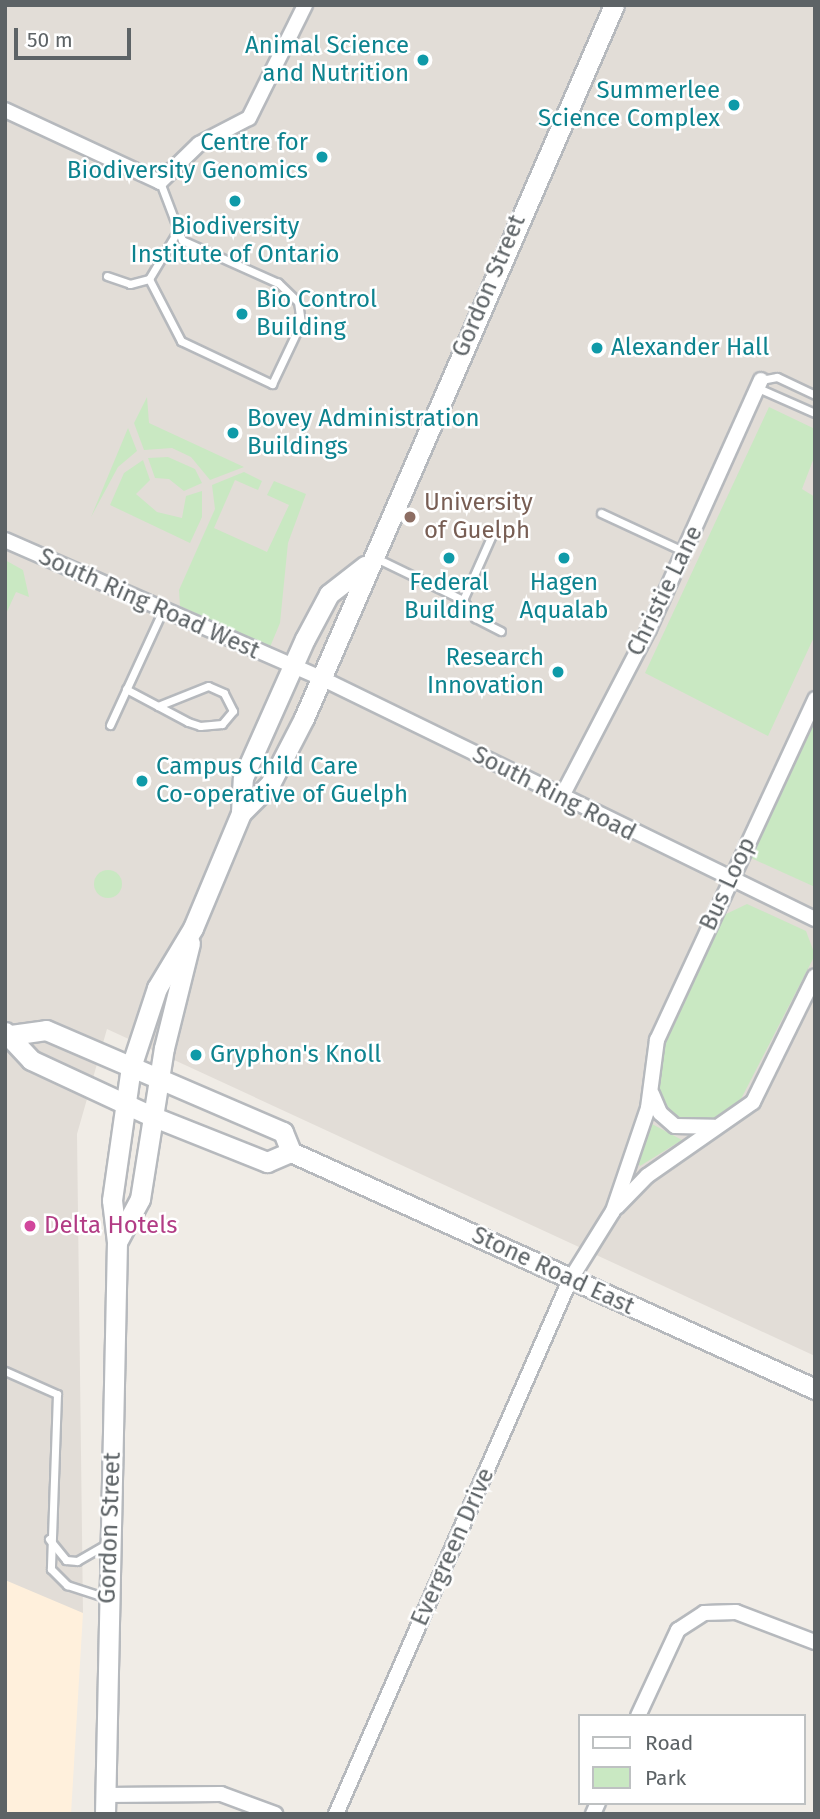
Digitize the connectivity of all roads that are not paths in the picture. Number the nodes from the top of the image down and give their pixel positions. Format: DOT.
graph roads {
  1 [pos="305,5"];
  2 [pos="614,5"];
  3 [pos="5,110"];
  4 [pos="160,182"];
  5 [pos="177,232"];
  6 [pos="107,276"];
  7 [pos="149,279"];
  8 [pos="759,384"];
  9 [pos="815,395"];
  10 [pos="815,413"];
  11 [pos="601,513"];
  12 [pos="492,535"];
  13 [pos="5,540"];
  14 [pos="685,552"];
  15 [pos="368,561"];
  16 [pos="463,600"];
  17 [pos="163,610"];
  18 [pos="501,631"];
  19 [pos="294,666"];
  20 [pos="321,678"];
  21 [pos="126,690"];
  22 [pos="815,699"];
  23 [pos="158,706"];
  24 [pos="110,725"];
  25 [pos="561,798"];
  26 [pos="241,813"];
  27 [pos="730,880"];
  28 [pos="815,919"];
  29 [pos="193,928"];
  30 [pos="815,976"];
  31 [pos="8,1034"];
  32 [pos="131,1067"];
  33 [pos="651,1071"];
  34 [pos="158,1079"];
  35 [pos="126,1104"];
  36 [pos="154,1117"];
  37 [pos="727,1123"];
  38 [pos="291,1152"];
  39 [pos="613,1211"];
  40 [pos="117,1242"];
  41 [pos="570,1280"];
  42 [pos="5,1371"];
  43 [pos="815,1389"];
  44 [pos="48,1538"];
  45 [pos="110,1543"];
  46 [pos="107,1598"];
  47 [pos="815,1642"];
  48 [pos="639,1714"];
  49 [pos="106,1805"];
  50 [pos="275,1814"];
  51 [pos="336,1814"];
  1 -- 4 [label="street"];
  2 -- 15 [label="main road, Gordon Street"];
  3 -- 4 [label="street"];
  4 -- 5 [label="lane"];
  5 -- 7 [label="lane"];
  5 -- 7 [label="lane"];
  6 -- 7 [label="lane"];
  8 -- 9 [label="lane"];
  8 -- 10 [label="lane"];
  8 -- 14 [label="street, Christie Lane"];
  11 -- 14 [label="lane"];
  12 -- 16 [label="lane"];
  13 -- 17 [label="street, South Ring Road West"];
  14 -- 25 [label="street, Christie Lane"];
  15 -- 16 [label="lane"];
  15 -- 19 [label="main road, Gordon Street"];
  15 -- 20 [label="main road, Gordon Street"];
  16 -- 18 [label="lane"];
  17 -- 19 [label="street, South Ring Road West"];
  17 -- 21 [label="lane"];
  19 -- 20 [label="street, South Ring Road"];
  19 -- 26 [label="main road, Gordon Street"];
  20 -- 25 [label="street, South Ring Road"];
  20 -- 26 [label="main road, Gordon Street"];
  21 -- 23 [label="lane"];
  21 -- 24 [label="lane"];
  22 -- 27 [label="street, Bus Loop"];
  23 -- 23 [label="lane"];
  25 -- 27 [label="street, South Ring Road"];
  26 -- 29 [label="main road, Gordon Street"];
  27 -- 28 [label="street, South Ring Road"];
  27 -- 33 [label="street, Bus Loop"];
  29 -- 32 [label="main road, Gordon Street"];
  29 -- 34 [label="main road, Gordon Street"];
  30 -- 37 [label="street, Bus Loop"];
  31 -- 32 [label="main road, Stone Road East"];
  31 -- 35 [label="main road"];
  32 -- 34 [label="main road, Stone Road East"];
  32 -- 35 [label="main road, Gordon Street"];
  33 -- 37 [label="street, Bus Loop"];
  33 -- 39 [label="street, Bus Loop"];
  34 -- 36 [label="main road, Gordon Street"];
  34 -- 38 [label="main road, Stone Road East"];
  35 -- 36 [label="main road"];
  35 -- 40 [label="main road, Gordon Street"];
  36 -- 38 [label="main road"];
  36 -- 40 [label="main road, Gordon Street"];
  37 -- 39 [label="street, Bus Loop"];
  38 -- 41 [label="main road, Stone Road East"];
  39 -- 41 [label="street, Bus Loop"];
  40 -- 45 [label="main road, Gordon Street"];
  41 -- 43 [label="main road, Stone Road East"];
  41 -- 51 [label="street, Evergreen Drive"];
  42 -- 44 [label="lane"];
  44 -- 45 [label="lane"];
  44 -- 46 [label="lane"];
  45 -- 46 [label="main road, Gordon Street"];
  46 -- 49 [label="main road, Gordon Street"];
  47 -- 48 [label="street"];
  49 -- 50 [label="street"];
}
